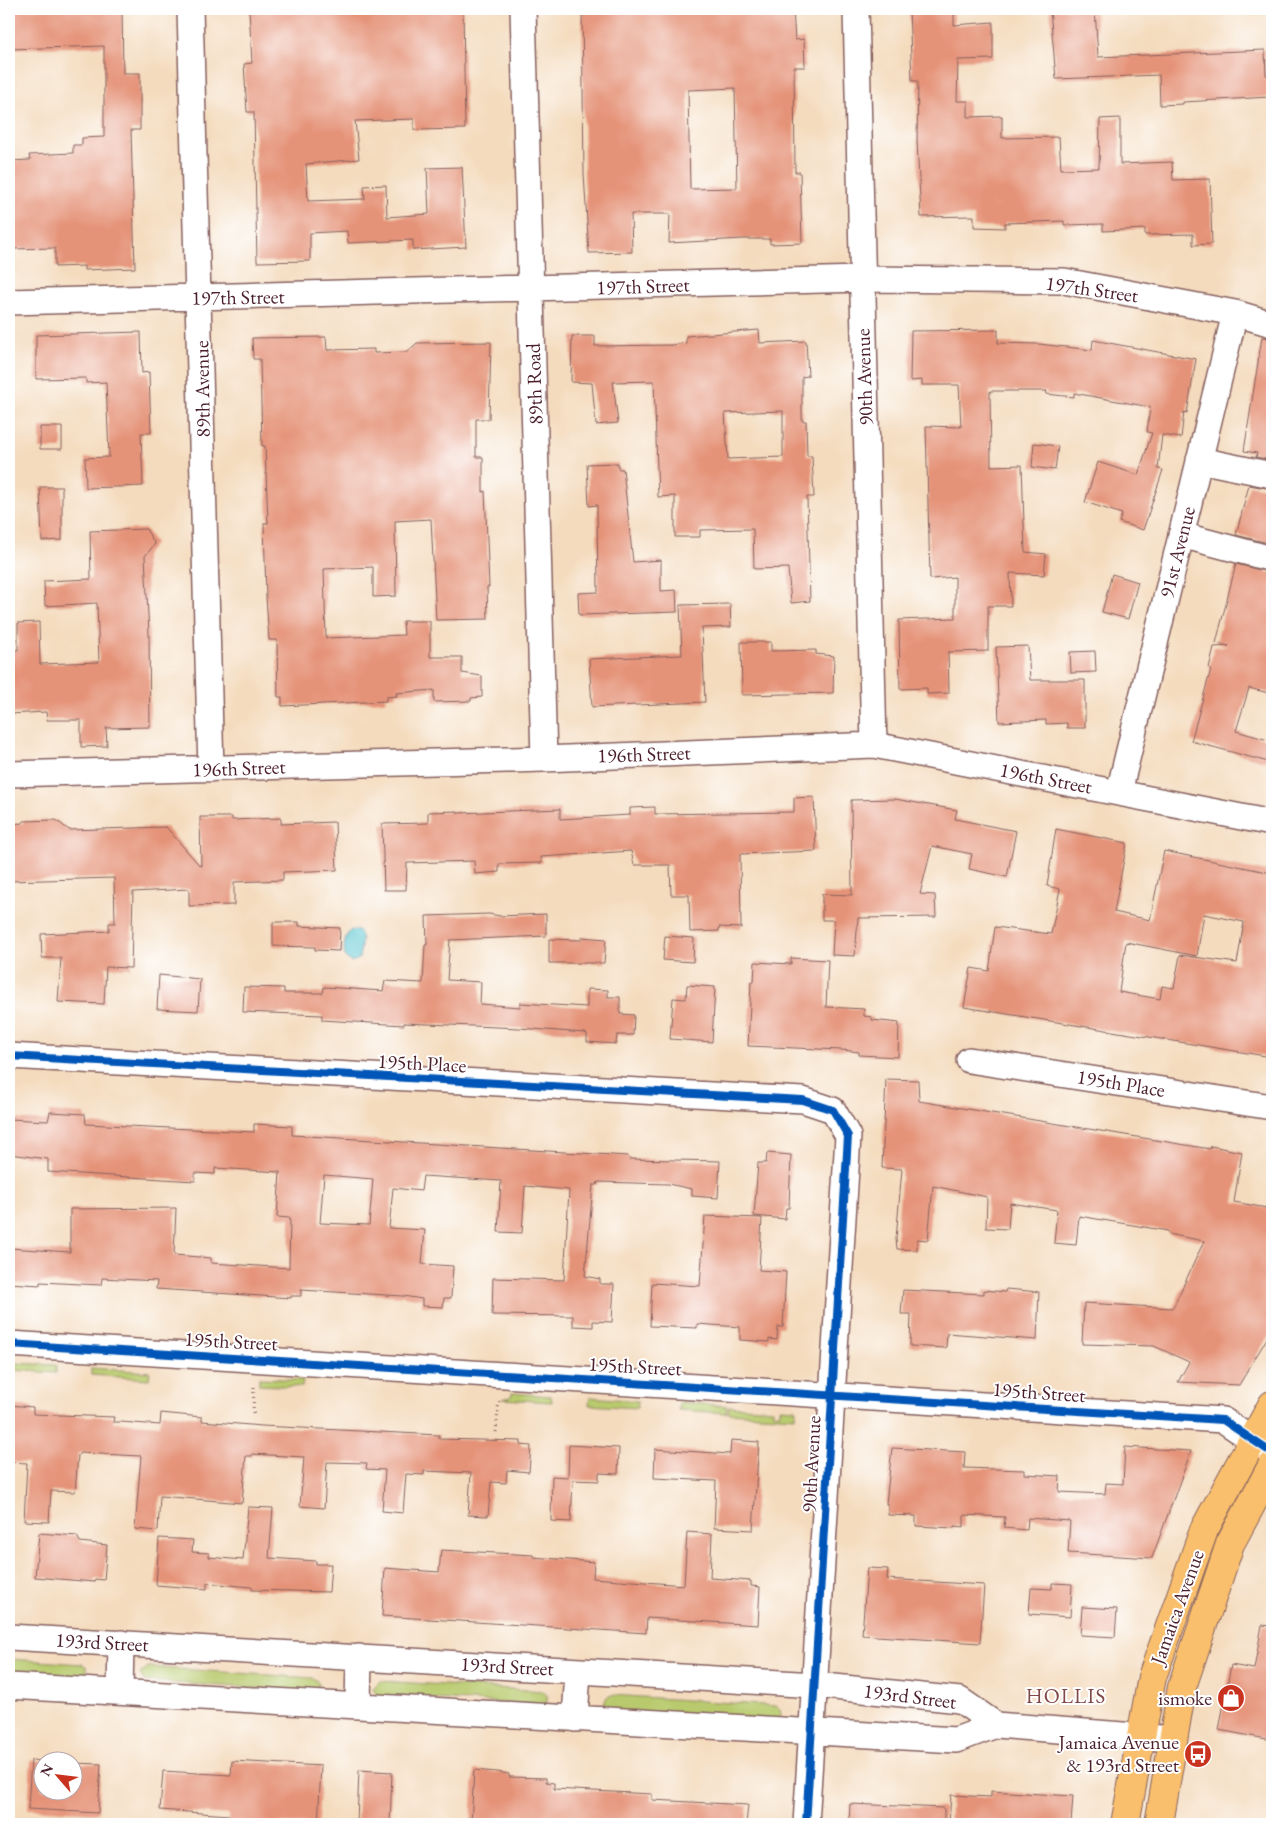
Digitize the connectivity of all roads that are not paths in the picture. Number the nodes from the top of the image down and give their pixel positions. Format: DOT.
graph roads {
  1 [pos="190,9"];
  2 [pos="523,9"];
  3 [pos="856,9"];
  4 [pos="862,279"];
  5 [pos="531,290"];
  6 [pos="200,298"];
  7 [pos="9,302"];
  8 [pos="1235,313"];
  9 [pos="1272,324"];
  10 [pos="1199,460"];
  11 [pos="1272,474"];
  12 [pos="1181,535"];
  13 [pos="1272,559"];
  14 [pos="874,745"];
  15 [pos="544,758"];
  16 [pos="211,769"];
  17 [pos="9,774"];
  18 [pos="1118,792"];
  19 [pos="1272,823"];
  20 [pos="9,1056"];
  21 [pos="969,1060"];
  22 [pos="1272,1107"];
  23 [pos="833,1110"];
  24 [pos="9,1344"];
  25 [pos="831,1394"];
  26 [pos="1272,1405"];
  27 [pos="1263,1446"];
  28 [pos="1272,1466"];
  29 [pos="9,1637"];
  30 [pos="121,1643"];
  31 [pos="359,1657"];
  32 [pos="578,1670"];
  33 [pos="815,1685"];
  34 [pos="9,1686"];
  35 [pos="120,1692"];
  36 [pos="358,1706"];
  37 [pos="575,1719"];
  38 [pos="996,1725"];
  39 [pos="812,1733"];
  40 [pos="1140,1735"];
  41 [pos="1173,1739"];
  42 [pos="806,1824"];
  43 [pos="1125,1824"];
  44 [pos="1159,1824"];
  1 -- 6 [label="street, 89th Avenue"];
  2 -- 5 [label="street, 89th Road"];
  3 -- 4 [label="street, 90th Avenue"];
  4 -- 5 [label="street, 197th Street"];
  4 -- 8 [label="street, 197th Street"];
  4 -- 14 [label="street, 90th Avenue"];
  5 -- 6 [label="street, 197th Street"];
  5 -- 15 [label="street, 89th Road"];
  6 -- 7 [label="street, 197th Street"];
  6 -- 16 [label="street, 89th Avenue"];
  8 -- 9 [label="street, 197th Street"];
  8 -- 10 [label="street, 91st Avenue"];
  10 -- 11 [label="street"];
  10 -- 12 [label="street, 91st Avenue"];
  12 -- 13 [label="street"];
  12 -- 18 [label="street, 91st Avenue"];
  14 -- 15 [label="street, 196th Street"];
  14 -- 18 [label="street, 196th Street"];
  15 -- 16 [label="street, 196th Street"];
  16 -- 17 [label="street, 196th Street"];
  18 -- 19 [label="street, 196th Street"];
  20 -- 23 [label="street, 195th Place"];
  21 -- 22 [label="street, 195th Place"];
  23 -- 25 [label="street, 90th Avenue"];
  24 -- 25 [label="street, 195th Street"];
  25 -- 27 [label="street, 195th Street"];
  25 -- 33 [label="street, 90th Avenue"];
  26 -- 27 [label="main road, Jamaica Avenue"];
  27 -- 40 [label="main road, Jamaica Avenue"];
  28 -- 41 [label="main road, Jamaica Avenue"];
  29 -- 30 [label="street, 193rd Street"];
  30 -- 31 [label="street, 193rd Street"];
  30 -- 35 [label="street"];
  31 -- 32 [label="street, 193rd Street"];
  31 -- 36 [label="street"];
  32 -- 33 [label="street, 193rd Street"];
  32 -- 37 [label="street"];
  33 -- 38 [label="street, 193rd Street"];
  33 -- 39 [label="street, 90th Avenue"];
  34 -- 35 [label="street, 193rd Street"];
  35 -- 36 [label="street, 193rd Street"];
  36 -- 37 [label="street, 193rd Street"];
  37 -- 39 [label="street, 193rd Street"];
  38 -- 39 [label="street, 193rd Street"];
  38 -- 40 [label="street, 193rd Street"];
  39 -- 42 [label="street, 90th Avenue"];
  40 -- 41 [label="street, 193rd Street"];
  40 -- 43 [label="main road, Jamaica Avenue"];
  41 -- 44 [label="main road, Jamaica Avenue"];
}
